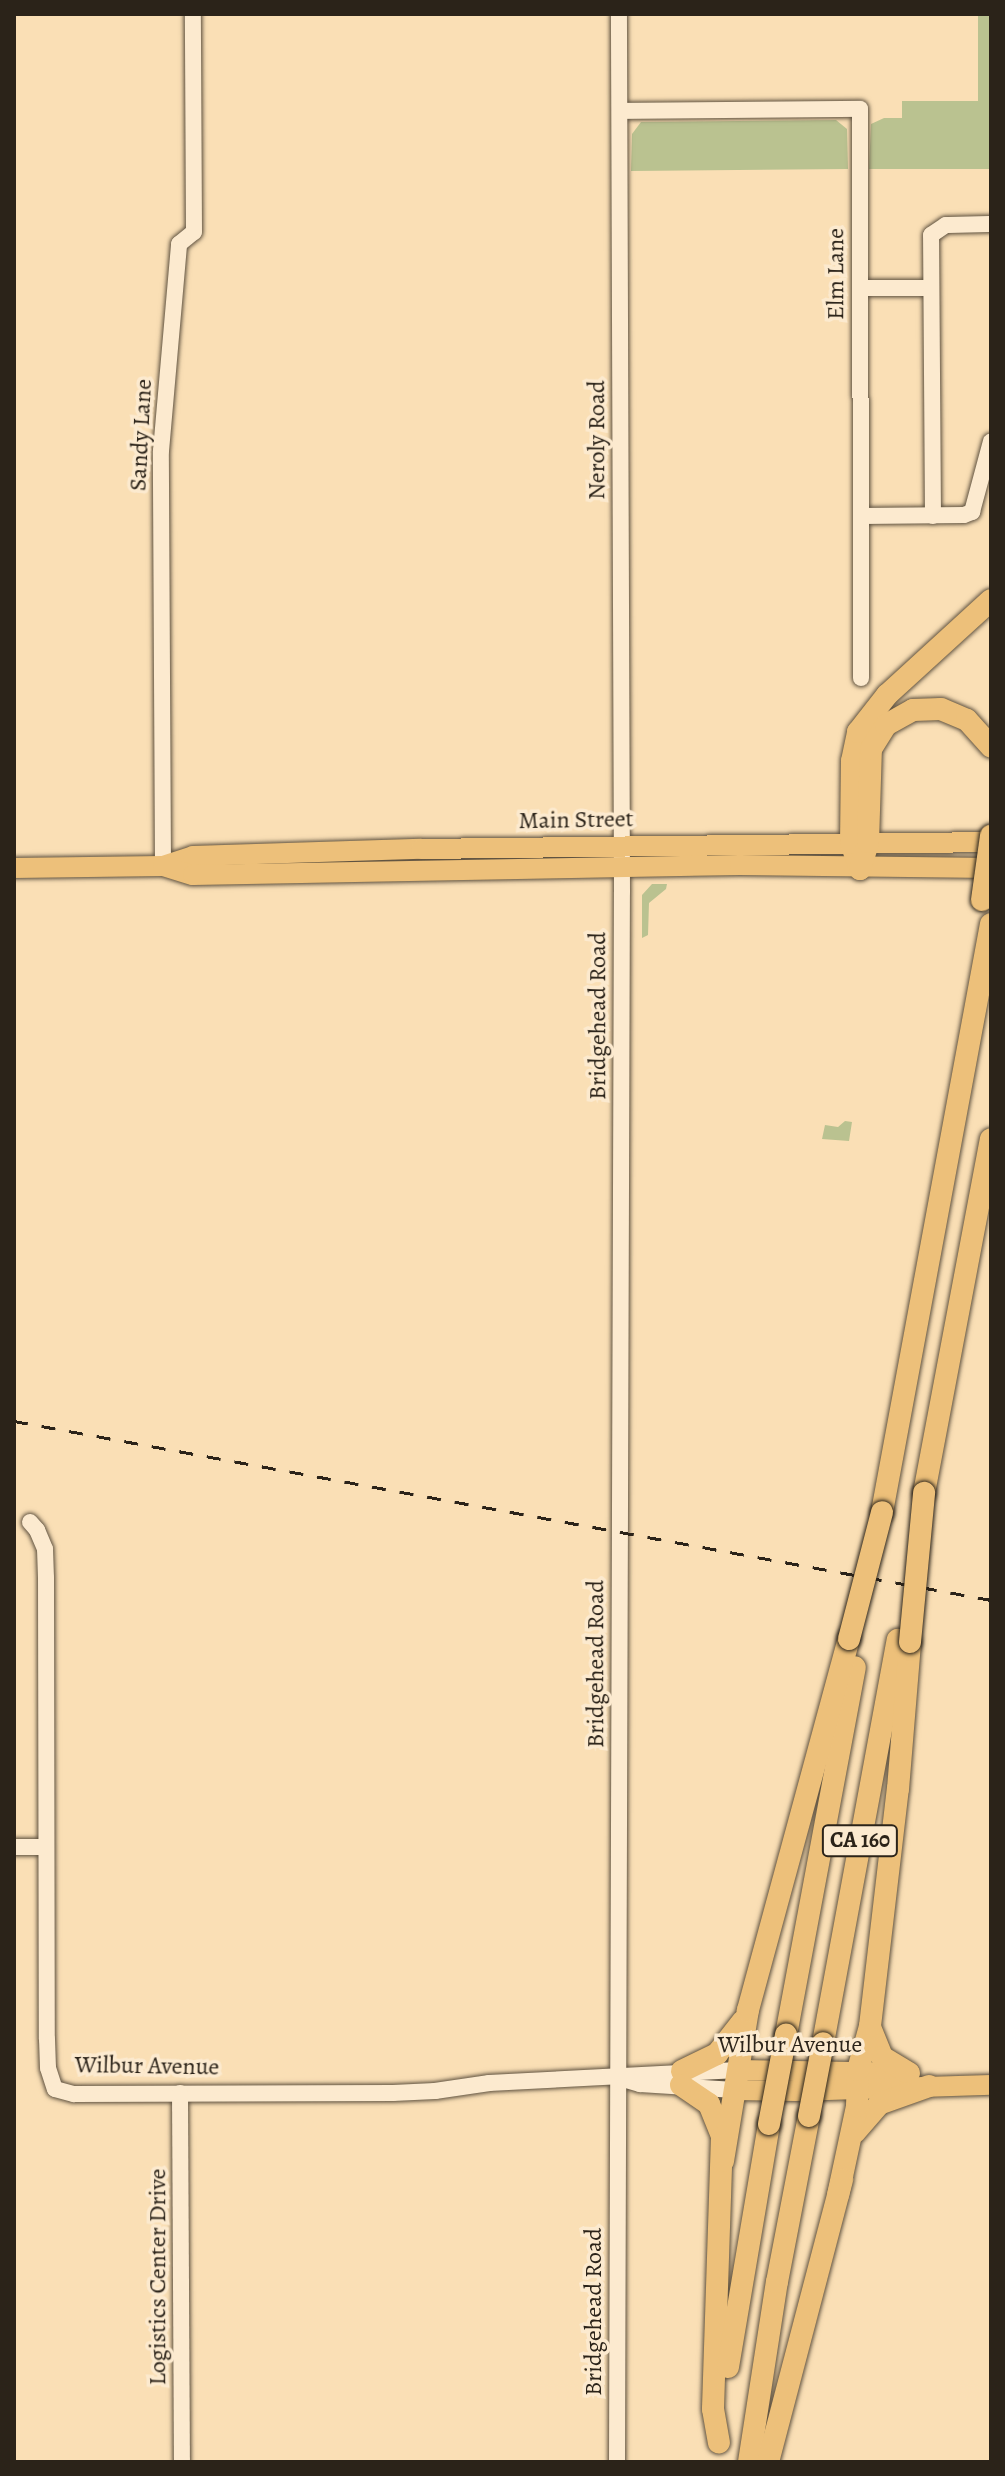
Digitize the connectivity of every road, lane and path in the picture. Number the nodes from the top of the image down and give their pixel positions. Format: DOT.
graph roads {
  1 [pos="193,14"];
  2 [pos="619,14"];
  3 [pos="620,111"];
  4 [pos="991,224"];
  5 [pos="860,288"];
  6 [pos="931,288"];
  7 [pos="991,441"];
  8 [pos="861,516"];
  9 [pos="933,516"];
  10 [pos="991,600"];
  11 [pos="861,678"];
  12 [pos="991,747"];
  13 [pos="991,839"];
  14 [pos="860,843"];
  15 [pos="622,844"];
  16 [pos="163,866"];
  17 [pos="622,866"];
  18 [pos="14,868"];
  19 [pos="991,868"];
  20 [pos="860,869"];
  21 [pos="991,924"];
  22 [pos="991,1139"];
  23 [pos="948,1159"];
  24 [pos="991,1182"];
  25 [pos="976,1227"];
  26 [pos="30,1522"];
  27 [pos="855,1636"];
  28 [pos="904,1641"];
  29 [pos="14,1847"];
  30 [pos="45,1847"];
  31 [pos="748,2010"];
  32 [pos="870,2026"];
  33 [pos="909,2073"];
  34 [pos="618,2078"];
  35 [pos="681,2078"];
  36 [pos="736,2080"];
  37 [pos="858,2080"];
  38 [pos="961,2084"];
  39 [pos="991,2085"];
  40 [pos="929,2086"];
  41 [pos="180,2093"];
  42 [pos="723,2161"];
  43 [pos="838,2195"];
  44 [pos="718,2452"];
  45 [pos="182,2462"];
  46 [pos="617,2462"];
  47 [pos="749,2462"];
  48 [pos="768,2462"];
  1 -- 16 [label="street, Sandy Lane"];
  2 -- 3 [label="street, Neroly Road"];
  3 -- 5 [label="street, Elm Lane"];
  3 -- 15 [label="street, Neroly Road"];
  4 -- 6 [label="street"];
  5 -- 6 [label="street"];
  5 -- 8 [label="street, Elm Lane"];
  6 -- 9 [label="street"];
  7 -- 9 [label="street"];
  8 -- 9 [label="street"];
  8 -- 11 [label="street, Elm Lane"];
  10 -- 14 [label="highway"];
  12 -- 14 [label="highway"];
  13 -- 14 [label="main road, Main Street"];
  13 -- 23 [label="highway, bridge"];
  14 -- 15 [label="main road, Main Street"];
  14 -- 20 [label="highway"];
  15 -- 16 [label="main road, Main Street"];
  15 -- 17 [label="street, Neroly Road"];
  16 -- 17 [label="main road, Main Street"];
  16 -- 18 [label="main road, Main Street"];
  17 -- 20 [label="main road, Main Street"];
  17 -- 34 [label="street, Bridgehead Road"];
  19 -- 20 [label="main road, Main Street"];
  21 -- 23 [label="highway"];
  22 -- 25 [label="highway, CA 160"];
  23 -- 27 [label="highway, bridge"];
  24 -- 25 [label="highway"];
  25 -- 28 [label="highway, CA 160, bridge"];
  26 -- 30 [label="street, Wilbur Avenue"];
  27 -- 31 [label="highway"];
  27 -- 44 [label="highway, CA 160, bridge"];
  28 -- 32 [label="highway"];
  28 -- 47 [label="highway, CA 160, bridge"];
  29 -- 30 [label="street"];
  30 -- 41 [label="street, Wilbur Avenue"];
  31 -- 35 [label="highway"];
  31 -- 36 [label="highway"];
  32 -- 33 [label="highway"];
  32 -- 37 [label="highway"];
  33 -- 37 [label="main road, Wilbur Avenue"];
  33 -- 38 [label="main road, Wilbur Avenue"];
  34 -- 35 [label="street, Wilbur Avenue"];
  34 -- 41 [label="street, Wilbur Avenue"];
  34 -- 46 [label="street, Bridgehead Road"];
  35 -- 36 [label="street, Wilbur Avenue"];
  35 -- 42 [label="highway"];
  36 -- 37 [label="main road, Wilbur Avenue"];
  36 -- 42 [label="highway"];
  37 -- 40 [label="main road, Wilbur Avenue"];
  37 -- 43 [label="highway"];
  38 -- 39 [label="main road, Wilbur Avenue"];
  38 -- 40 [label="main road, Wilbur Avenue"];
  40 -- 43 [label="highway"];
  41 -- 45 [label="street, Logistics Center Drive"];
  42 -- 44 [label="highway"];
  43 -- 48 [label="highway"];
}
